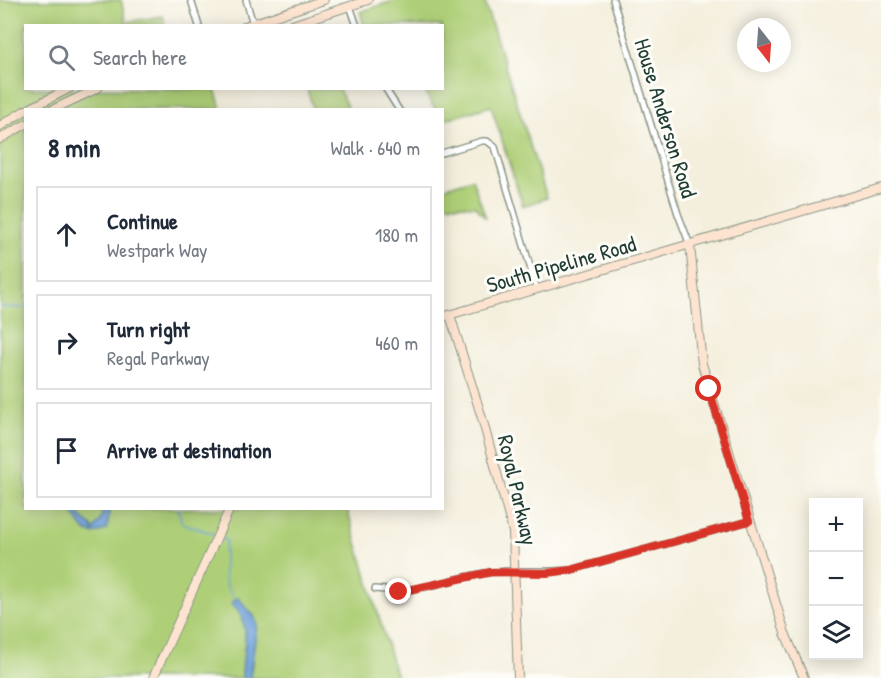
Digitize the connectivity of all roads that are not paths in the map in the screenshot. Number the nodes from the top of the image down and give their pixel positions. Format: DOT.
graph roads {
  1 [pos="192,0"];
  2 [pos="246,0"];
  3 [pos="324,0"];
  4 [pos="368,0"];
  5 [pos="614,0"];
  6 [pos="350,6"];
  7 [pos="198,24"];
  8 [pos="250,24"];
  9 [pos="253,24"];
  10 [pos="295,24"];
  11 [pos="356,24"];
  12 [pos="66,90"];
  13 [pos="94,90"];
  14 [pos="386,90"];
  15 [pos="30,108"];
  16 [pos="56,108"];
  17 [pos="398,108"];
  18 [pos="24,111"];
  19 [pos="24,125"];
  20 [pos="0,126"];
  21 [pos="0,139"];
  22 [pos="444,152"];
  23 [pos="881,188"];
  24 [pos="690,245"];
  25 [pos="537,290"];
  26 [pos="446,316"];
  27 [pos="229,510"];
  28 [pos="749,521"];
  29 [pos="516,572"];
  30 [pos="375,589"];
  31 [pos="154,675"];
  32 [pos="518,678"];
  33 [pos="804,678"];
  1 -- 7 [label="street"];
  2 -- 8 [label="street"];
  3 -- 9 [label="street"];
  4 -- 6 [label="street"];
  5 -- 24 [label="street, House Anderson Road"];
  6 -- 10 [label="street"];
  6 -- 11 [label="street"];
  12 -- 15 [label="street"];
  13 -- 16 [label="street"];
  14 -- 17 [label="street"];
  18 -- 20 [label="street"];
  19 -- 21 [label="street"];
  22 -- 25 [label="street"];
  23 -- 24 [label="street, South Pipeline Road"];
  24 -- 25 [label="street, South Pipeline Road"];
  24 -- 28 [label="street"];
  25 -- 26 [label="street, South Pipeline Road"];
  26 -- 29 [label="street, Royal Parkway"];
  27 -- 31 [label="street"];
  28 -- 29 [label="street"];
  28 -- 33 [label="street"];
  29 -- 30 [label="street"];
  29 -- 32 [label="street, Royal Parkway"];
}
